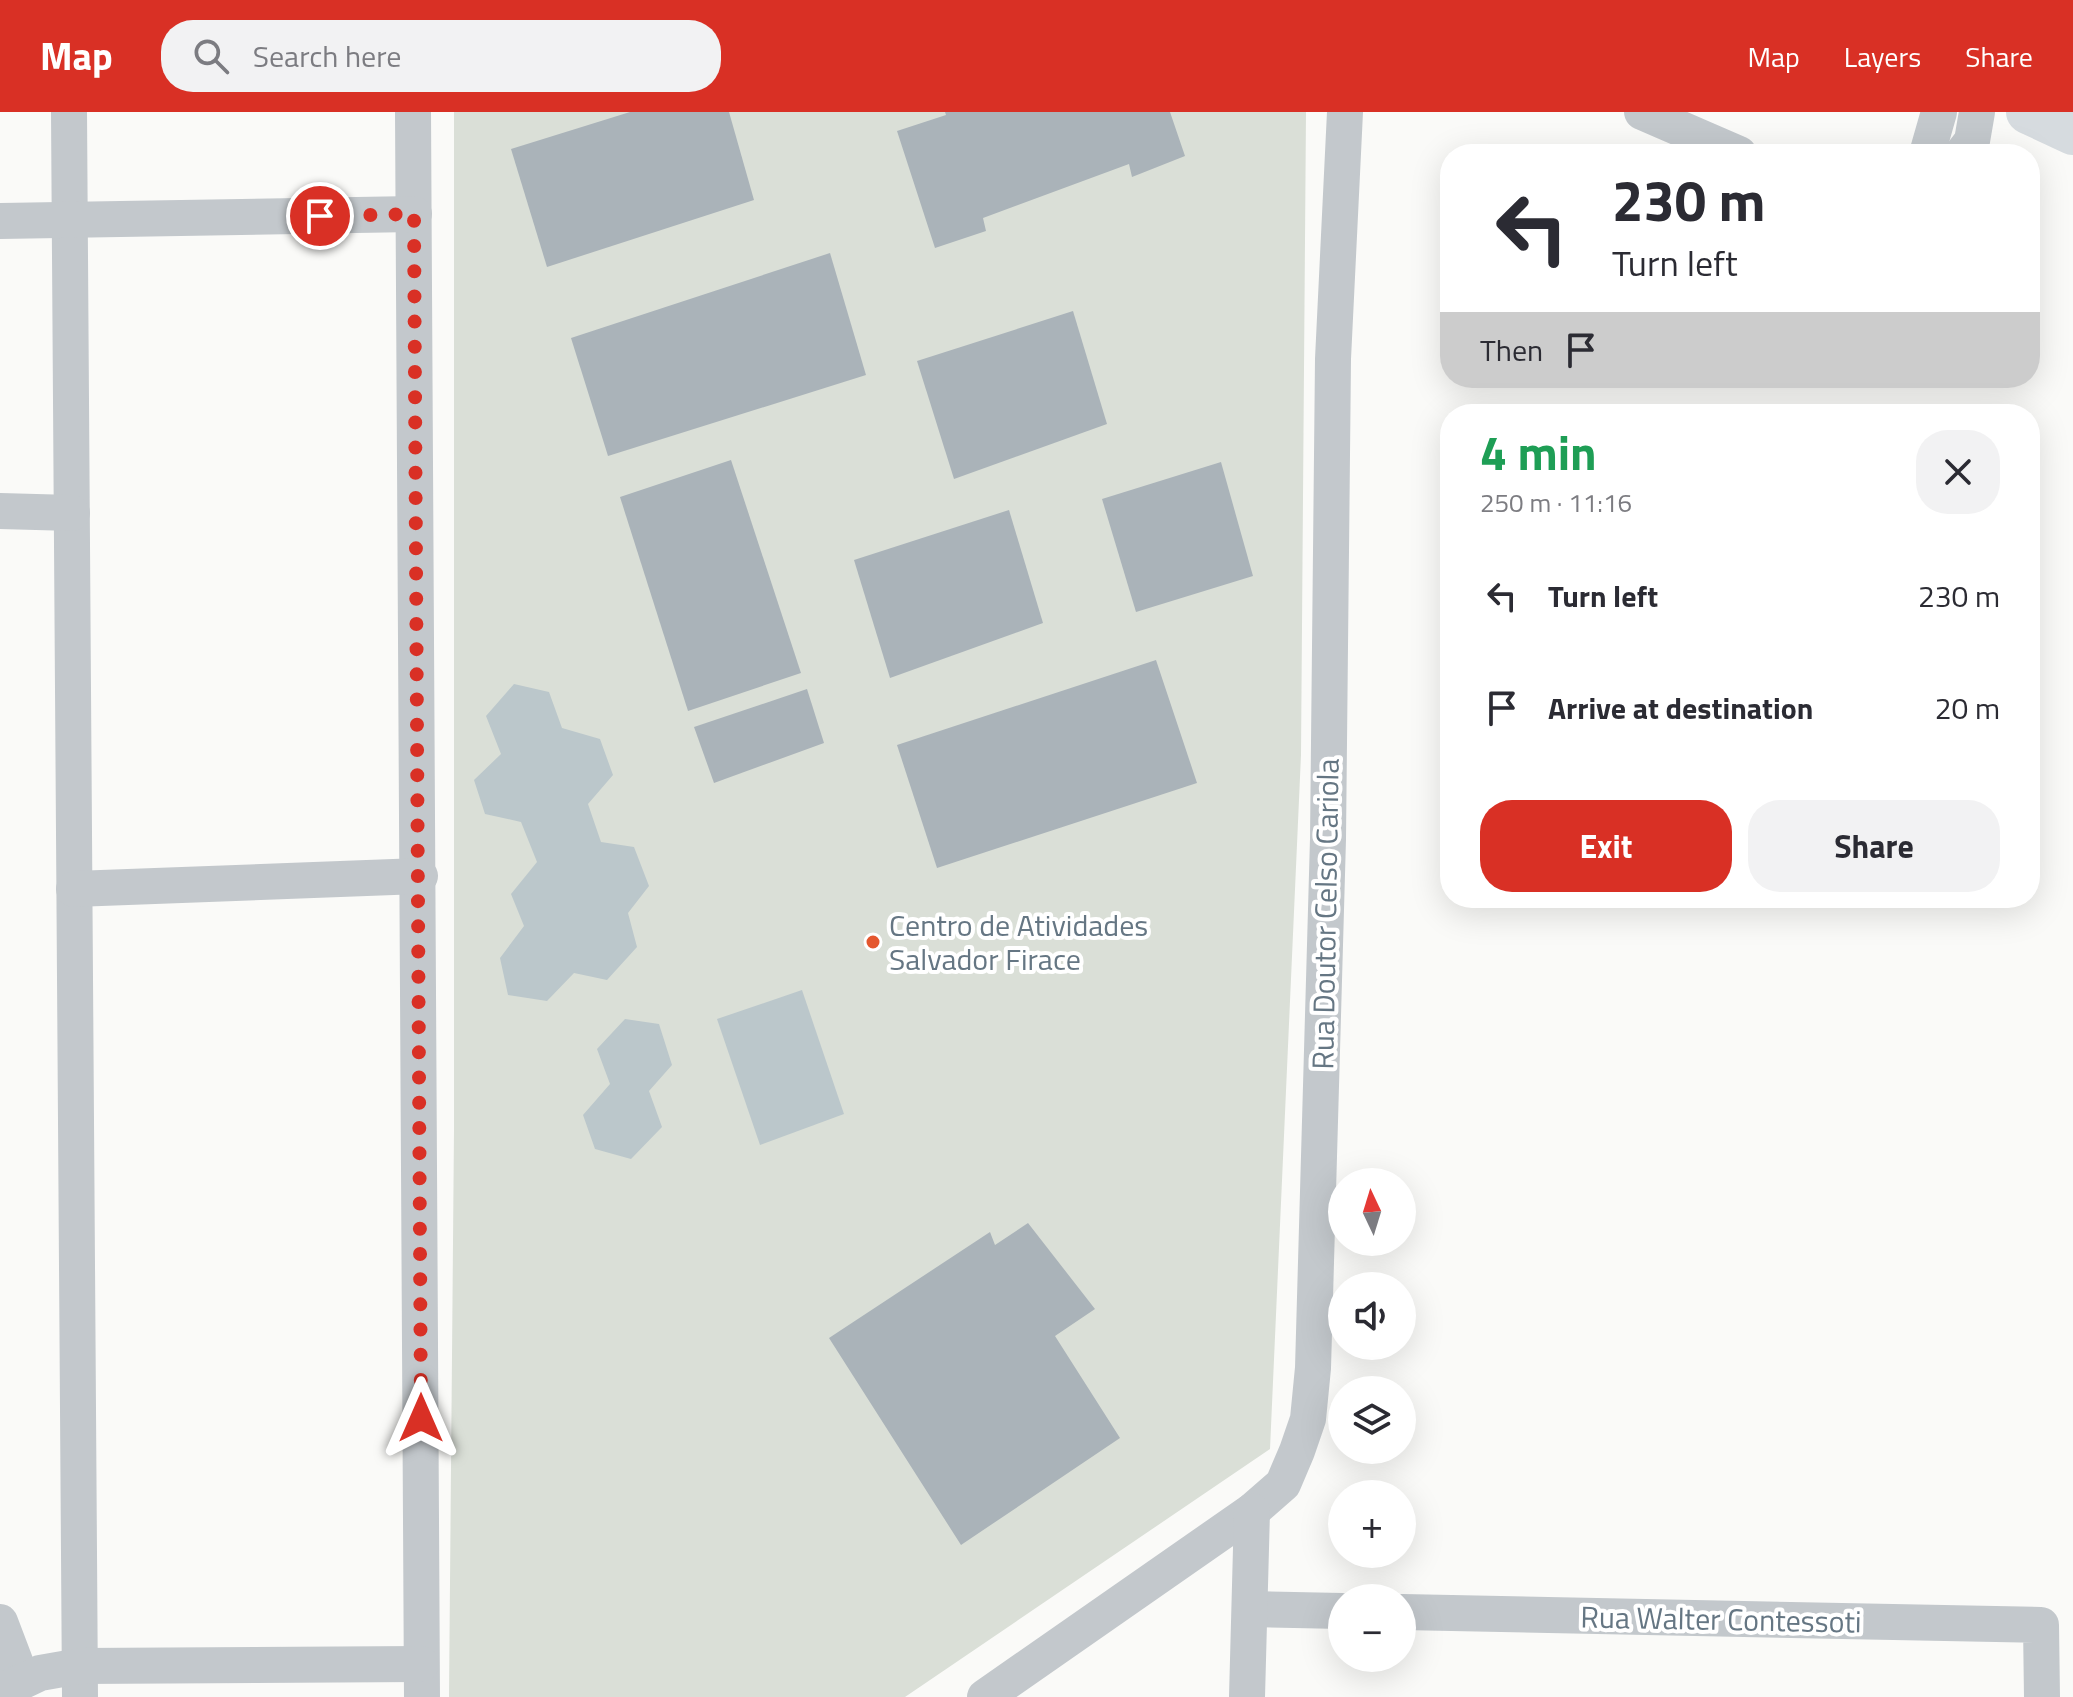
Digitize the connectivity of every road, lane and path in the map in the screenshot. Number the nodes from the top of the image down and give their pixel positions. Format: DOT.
graph roads {
  1 [pos="69,112"];
  2 [pos="413,112"];
  3 [pos="1345,112"];
  4 [pos="1642,112"];
  5 [pos="1939,112"];
  6 [pos="1977,112"];
  7 [pos="2028,112"];
  8 [pos="2073,133"];
  9 [pos="1716,144"];
  10 [pos="1930,144"];
  11 [pos="1970,144"];
  12 [pos="414,214"];
  13 [pos="0,221"];
  14 [pos="70,221"];
  15 [pos="0,511"];
  16 [pos="72,513"];
  17 [pos="420,876"];
  18 [pos="74,889"];
  19 [pos="1252,1511"];
  20 [pos="1251,1609"];
  21 [pos="1328,1611"];
  22 [pos="1416,1612"];
  23 [pos="0,1622"];
  24 [pos="422,1681"];
  25 [pos="80,1682"];
  26 [pos="11,1686"];
  27 [pos="985,1697"];
  28 [pos="1247,1697"];
  29 [pos="2042,1697"];
  1 -- 14 [label="street"];
  2 -- 12 [label="street"];
  3 -- 19 [label="street, Rua Doutor Celso Cariola"];
  4 -- 9 [label="street"];
  5 -- 10 [label="street"];
  6 -- 11 [label="street"];
  7 -- 8 [label="main road"];
  12 -- 14 [label="street"];
  12 -- 17 [label="street"];
  13 -- 14 [label="street"];
  14 -- 16 [label="street"];
  15 -- 16 [label="street"];
  16 -- 18 [label="street"];
  17 -- 18 [label="street"];
  17 -- 24 [label="street"];
  18 -- 25 [label="street"];
  19 -- 20 [label="street"];
  19 -- 27 [label="street, Rua Doutor Celso Cariola"];
  20 -- 21 [label="street"];
  20 -- 28 [label="street"];
  22 -- 29 [label="street, Rua Walter Contessoti"];
  23 -- 26 [label="street"];
  24 -- 25 [label="street"];
  25 -- 26 [label="street"];
}
